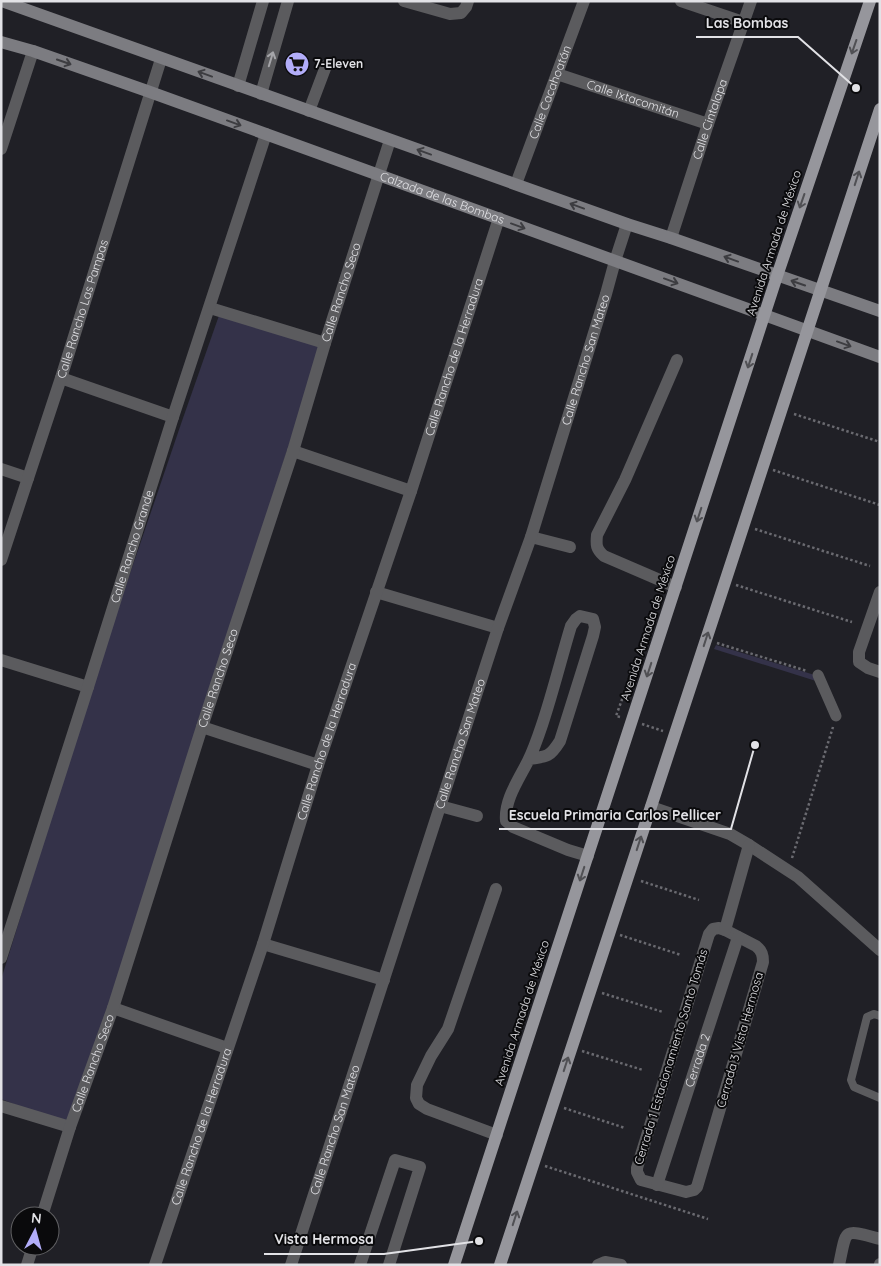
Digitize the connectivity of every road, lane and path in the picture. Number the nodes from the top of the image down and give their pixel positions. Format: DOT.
graph roads {
  1 [pos="2,1"];
  2 [pos="263,1"];
  3 [pos="288,1"];
  4 [pos="404,1"];
  5 [pos="468,1"];
  6 [pos="584,1"];
  7 [pos="681,1"];
  8 [pos="751,1"];
  9 [pos="870,1"];
  10 [pos="743,22"];
  11 [pos="1,42"];
  12 [pos="33,51"];
  13 [pos="161,59"];
  14 [pos="326,66"];
  15 [pos="557,74"];
  16 [pos="238,86"];
  17 [pos="150,92"];
  18 [pos="261,94"];
  19 [pos="880,109"];
  20 [pos="309,111"];
  21 [pos="708,124"];
  22 [pos="266,134"];
  23 [pos="390,140"];
  24 [pos="1,149"];
  25 [pos="379,176"];
  26 [pos="516,184"];
  27 [pos="499,218"];
  28 [pos="627,224"];
  29 [pos="671,238"];
  30 [pos="614,261"];
  31 [pos="777,276"];
  32 [pos="820,290"];
  33 [pos="210,308"];
  34 [pos="880,311"];
  35 [pos="765,314"];
  36 [pos="807,331"];
  37 [pos="325,343"];
  38 [pos="880,357"];
  39 [pos="677,360"];
  40 [pos="61,378"];
  41 [pos="781,409"];
  42 [pos="173,417"];
  43 [pos="880,442"];
  44 [pos="293,451"];
  45 [pos="762,467"];
  46 [pos="1,469"];
  47 [pos="28,478"];
  48 [pos="411,491"];
  49 [pos="880,505"];
  50 [pos="744,525"];
  51 [pos="530,537"];
  52 [pos="570,548"];
  53 [pos="1,560"];
  54 [pos="870,566"];
  55 [pos="725,582"];
  56 [pos="676,587"];
  57 [pos="376,592"];
  58 [pos="880,592"];
  59 [pos="852,622"];
  60 [pos="498,628"];
  61 [pos="706,640"];
  62 [pos="1,660"];
  63 [pos="880,672"];
  64 [pos="818,675"];
  65 [pos="88,687"];
  66 [pos="624,694"];
  67 [pos="836,716"];
  68 [pos="624,718"];
  69 [pos="642,724"];
  70 [pos="202,727"];
  71 [pos="668,732"];
  72 [pos="529,760"];
  73 [pos="318,765"];
  74 [pos="440,806"];
  75 [pos="651,807"];
  76 [pos="477,816"];
  77 [pos="749,845"];
  78 [pos="588,856"];
  79 [pos="788,871"];
  80 [pos="628,876"];
  81 [pos="496,889"];
  82 [pos="699,900"];
  83 [pos="725,930"];
  84 [pos="609,932"];
  85 [pos="738,937"];
  86 [pos="263,944"];
  87 [pos="880,950"];
  88 [pos="681,955"];
  89 [pos="1,958"];
  90 [pos="384,980"];
  91 [pos="591,989"];
  92 [pos="113,1008"];
  93 [pos="663,1012"];
  94 [pos="880,1016"];
  95 [pos="227,1048"];
  96 [pos="572,1048"];
  97 [pos="644,1070"];
  98 [pos="880,1098"];
  99 [pos="553,1105"];
  100 [pos="1,1106"];
  101 [pos="70,1127"];
  102 [pos="625,1128"];
  103 [pos="496,1135"];
  104 [pos="533,1162"];
  105 [pos="657,1185"];
  106 [pos="697,1187"];
  107 [pos="45,1206"];
  108 [pos="708,1219"];
  109 [pos="880,1239"];
  110 [pos="155,1265"];
  111 [pos="291,1265"];
  112 [pos="360,1265"];
  113 [pos="389,1265"];
  114 [pos="454,1265"];
  115 [pos="500,1265"];
  116 [pos="598,1265"];
  117 [pos="621,1265"];
  118 [pos="839,1265"];
  1 -- 13 [label="main road"];
  2 -- 16 [label="street"];
  18 -- 3 [label="street, one-way"];
  4 -- 5 [label="street"];
  6 -- 15 [label="street, Calle Cacahoatán"];
  7 -- 10 [label="street"];
  8 -- 10 [label="street, Calle Cintalapa"];
  9 -- 31 [label="main road, Avenida Armada de México, one-way"];
  10 -- 21 [label="street, Calle Cintalapa"];
  11 -- 12 [label="main road, Calzada de las Bombas"];
  12 -- 17 [label="main road, Calzada de las Bombas, one-way"];
  12 -- 24 [label="street"];
  16 -- 13 [label="main road, one-way"];
  13 -- 17 [label="street, Calle Rancho Las Pampas"];
  14 -- 20 [label="street"];
  15 -- 21 [label="street, Calle Ixtacomitán"];
  15 -- 26 [label="street, Calle Cacahoatán"];
  16 -- 18 [label="main road"];
  17 -- 22 [label="main road, Calzada de las Bombas, one-way"];
  17 -- 40 [label="street, Calle Rancho Las Pampas"];
  18 -- 20 [label="main road"];
  32 -- 19 [label="main road, one-way"];
  20 -- 23 [label="main road"];
  21 -- 29 [label="street, Calle Cintalapa"];
  22 -- 25 [label="main road, Calzada de las Bombas"];
  22 -- 33 [label="street, Calle Rancho Grande"];
  23 -- 25 [label="street, Calle Rancho Seco"];
  26 -- 23 [label="main road, one-way"];
  25 -- 27 [label="main road, Calzada de las Bombas"];
  25 -- 37 [label="street, Calle Rancho Seco"];
  28 -- 26 [label="main road, one-way"];
  27 -- 30 [label="main road, Calzada de las Bombas, one-way"];
  27 -- 48 [label="street, Calle Rancho de la Herradura"];
  28 -- 29 [label="main road"];
  28 -- 30 [label="street, Calle Rancho San Mateo"];
  31 -- 29 [label="main road, one-way"];
  30 -- 35 [label="main road, Calzada de las Bombas, one-way"];
  30 -- 51 [label="street, Calle Rancho San Mateo"];
  32 -- 31 [label="main road, one-way"];
  31 -- 35 [label="main road, Avenida Armada de México"];
  32 -- 34 [label="main road"];
  32 -- 36 [label="main road"];
  33 -- 37 [label="street"];
  33 -- 42 [label="street, Calle Rancho Grande"];
  35 -- 36 [label="main road, Calzada de las Bombas"];
  35 -- 56 [label="main road, Avenida Armada de México, one-way"];
  36 -- 38 [label="main road, Calzada de las Bombas, one-way"];
  36 -- 41 [label="main road"];
  37 -- 44 [label="street, Calle Rancho Seco"];
  39 -- 56 [label="street"];
  40 -- 42 [label="street"];
  40 -- 47 [label="street, Calle Rancho Las Pampas"];
  41 -- 43 [label="path"];
  41 -- 45 [label="main road"];
  42 -- 65 [label="street, Calle Rancho Grande"];
  44 -- 48 [label="street"];
  44 -- 70 [label="street, Calle Rancho Seco"];
  45 -- 49 [label="path"];
  45 -- 50 [label="main road"];
  46 -- 47 [label="street"];
  47 -- 53 [label="street, Calle Rancho Las Pampas"];
  48 -- 57 [label="street, Calle Rancho de la Herradura"];
  50 -- 54 [label="path"];
  50 -- 55 [label="main road"];
  51 -- 52 [label="street"];
  51 -- 60 [label="street, Calle Rancho San Mateo"];
  55 -- 59 [label="path"];
  61 -- 55 [label="main road, one-way"];
  56 -- 78 [label="main road, Avenida Armada de México, one-way"];
  57 -- 60 [label="street"];
  57 -- 73 [label="street, Calle Rancho de la Herradura"];
  58 -- 63 [label="street"];
  60 -- 74 [label="street, Calle Rancho San Mateo"];
  61 -- 64 [label="path"];
  61 -- 75 [label="main road"];
  62 -- 65 [label="street"];
  64 -- 67 [label="street"];
  65 -- 89 [label="street, Calle Rancho Grande"];
  66 -- 68 [label="path"];
  67 -- 79 [label="path"];
  69 -- 71 [label="path"];
  70 -- 73 [label="street"];
  70 -- 92 [label="street, Calle Rancho Seco"];
  72 -- 72 [label="street"];
  72 -- 78 [label="street"];
  73 -- 86 [label="street, Calle Rancho de la Herradura"];
  74 -- 76 [label="street"];
  74 -- 90 [label="street, Calle Rancho San Mateo"];
  75 -- 77 [label="street"];
  80 -- 75 [label="main road, one-way"];
  77 -- 79 [label="street"];
  77 -- 83 [label="street"];
  78 -- 103 [label="main road, Avenida Armada de México, one-way"];
  79 -- 87 [label="street"];
  80 -- 82 [label="path"];
  80 -- 84 [label="main road"];
  81 -- 103 [label="street"];
  83 -- 85 [label="street, Cerrada 3 Vista Hermosa"];
  83 -- 105 [label="street, Cerrada 1 Estacionamiento Santo Tomás"];
  84 -- 88 [label="path"];
  84 -- 91 [label="main road"];
  85 -- 105 [label="street, Cerrada 2"];
  85 -- 106 [label="street, Cerrada 3 Vista Hermosa"];
  86 -- 90 [label="street"];
  86 -- 95 [label="street, Calle Rancho de la Herradura"];
  90 -- 111 [label="street, Calle Rancho San Mateo"];
  91 -- 93 [label="path"];
  91 -- 96 [label="main road"];
  92 -- 95 [label="street"];
  92 -- 101 [label="street, Calle Rancho Seco"];
  94 -- 98 [label="lane"];
  95 -- 110 [label="street, Calle Rancho de la Herradura"];
  96 -- 97 [label="path"];
  99 -- 96 [label="main road, one-way"];
  99 -- 102 [label="path"];
  99 -- 104 [label="main road"];
  100 -- 101 [label="street"];
  101 -- 107 [label="street, Calle Rancho Seco"];
  103 -- 114 [label="main road, Avenida Armada de México"];
  104 -- 108 [label="path"];
  115 -- 104 [label="main road, one-way"];
  105 -- 106 [label="street, Cerrada 1 Estacionamiento Santo Tomás"];
  109 -- 118 [label="street"];
  112 -- 113 [label="street"];
  116 -- 117 [label="street"];
}
